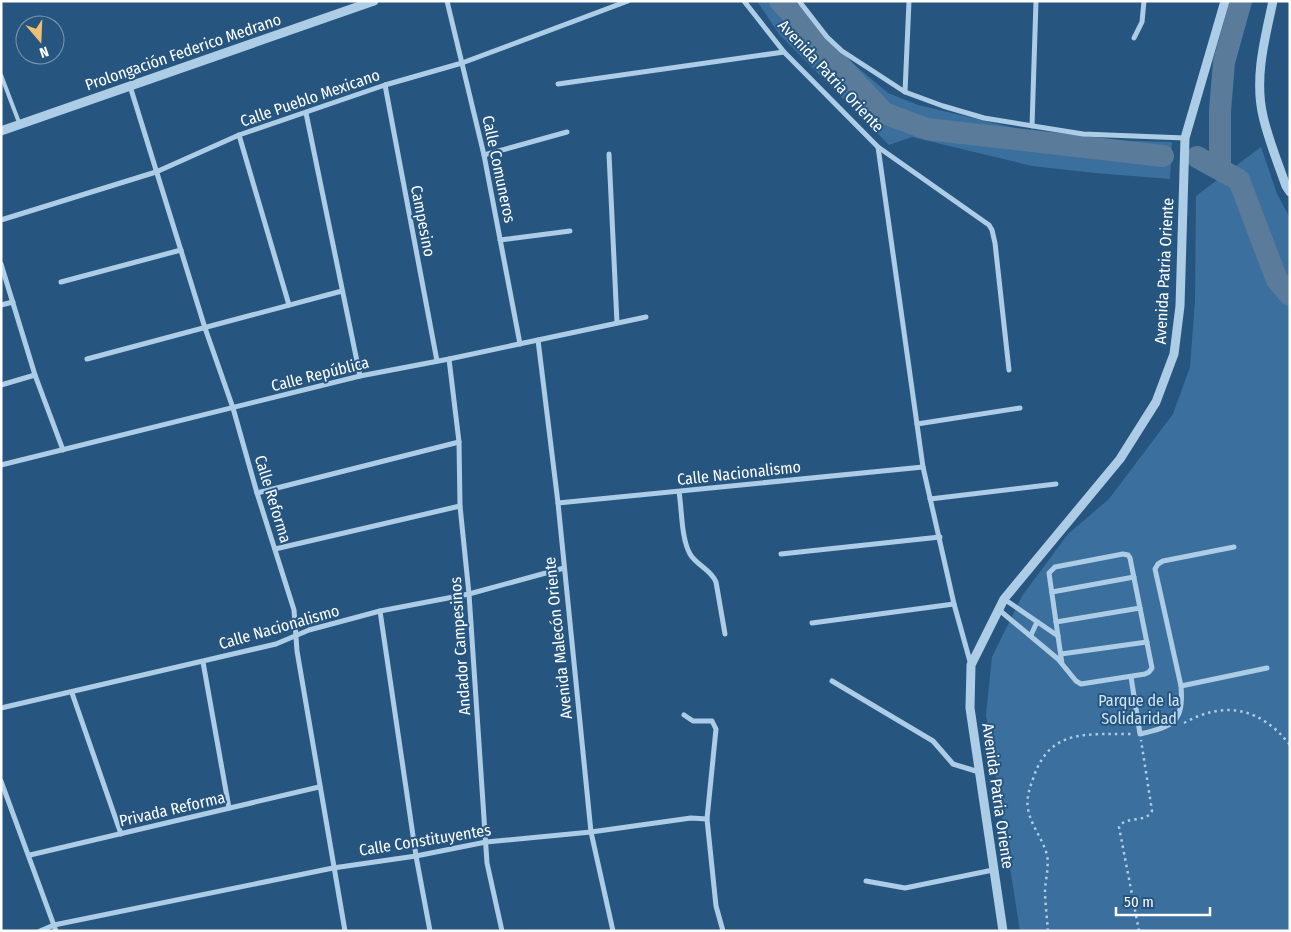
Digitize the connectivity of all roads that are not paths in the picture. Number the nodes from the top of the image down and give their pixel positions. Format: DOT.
graph roads {
  1 [pos="374,1"];
  2 [pos="447,1"];
  3 [pos="628,1"];
  4 [pos="744,1"];
  5 [pos="800,1"];
  6 [pos="909,1"];
  7 [pos="1036,1"];
  8 [pos="1144,1"];
  9 [pos="1225,1"];
  10 [pos="1273,1"];
  11 [pos="1134,38"];
  12 [pos="784,52"];
  13 [pos="462,62"];
  14 [pos="1,75"];
  15 [pos="558,84"];
  16 [pos="385,85"];
  17 [pos="130,86"];
  18 [pos="905,92"];
  19 [pos="306,113"];
  20 [pos="20,125"];
  21 [pos="1032,126"];
  22 [pos="1,131"];
  23 [pos="566,132"];
  24 [pos="239,135"];
  25 [pos="1185,138"];
  26 [pos="878,147"];
  27 [pos="609,154"];
  28 [pos="484,155"];
  29 [pos="156,172"];
  30 [pos="1290,192"];
  31 [pos="1,220"];
  32 [pos="570,231"];
  33 [pos="500,240"];
  34 [pos="181,250"];
  35 [pos="1,264"];
  36 [pos="61,282"];
  37 [pos="342,291"];
  38 [pos="12,302"];
  39 [pos="1,305"];
  40 [pos="289,305"];
  41 [pos="646,317"];
  42 [pos="617,323"];
  43 [pos="205,328"];
  44 [pos="538,340"];
  45 [pos="520,344"];
  46 [pos="86,359"];
  47 [pos="449,359"];
  48 [pos="437,361"];
  49 [pos="1009,370"];
  50 [pos="36,375"];
  51 [pos="360,376"];
  52 [pos="1,385"];
  53 [pos="233,408"];
  54 [pos="1020,408"];
  55 [pos="917,424"];
  56 [pos="459,442"];
  57 [pos="63,450"];
  58 [pos="1,465"];
  59 [pos="923,467"];
  60 [pos="1056,484"];
  61 [pos="257,492"];
  62 [pos="679,492"];
  63 [pos="930,499"];
  64 [pos="558,503"];
  65 [pos="460,506"];
  66 [pos="940,537"];
  67 [pos="1234,547"];
  68 [pos="275,549"];
  69 [pos="781,554"];
  70 [pos="564,568"];
  71 [pos="1134,577"];
  72 [pos="1052,592"];
  73 [pos="469,594"];
  74 [pos="1004,599"];
  75 [pos="954,604"];
  76 [pos="1140,608"];
  77 [pos="998,609"];
  78 [pos="380,611"];
  79 [pos="1037,622"];
  80 [pos="1056,622"];
  81 [pos="812,623"];
  82 [pos="725,634"];
  83 [pos="296,635"];
  84 [pos="1031,635"];
  85 [pos="1058,636"];
  86 [pos="1146,642"];
  87 [pos="1061,654"];
  88 [pos="203,662"];
  89 [pos="1062,664"];
  90 [pos="971,665"];
  91 [pos="1267,668"];
  92 [pos="1131,677"];
  93 [pos="832,681"];
  94 [pos="1181,686"];
  95 [pos="72,693"];
  96 [pos="1,708"];
  97 [pos="684,715"];
  98 [pos="979,772"];
  99 [pos="1,781"];
  100 [pos="320,787"];
  101 [pos="230,808"];
  102 [pos="707,819"];
  103 [pos="591,832"];
  104 [pos="122,834"];
  105 [pos="486,842"];
  106 [pos="30,855"];
  107 [pos="416,856"];
  108 [pos="333,868"];
  109 [pos="993,870"];
  110 [pos="866,881"];
  111 [pos="55,928"];
  112 [pos="40,931"];
  113 [pos="345,931"];
  114 [pos="430,931"];
  115 [pos="502,931"];
  116 [pos="613,931"];
  117 [pos="723,931"];
  118 [pos="1002,931"];
  1 -- 17 [label="street, Prolongación Federico Medrano"];
  2 -- 13 [label="street, Calle Comuneros"];
  3 -- 13 [label="street, Calle Pueblo Mexicano"];
  4 -- 12 [label="street, Avenida Patria Oriente"];
  5 -- 18 [label="street"];
  6 -- 18 [label="street"];
  7 -- 21 [label="street"];
  8 -- 11 [label="street"];
  9 -- 25 [label="street, Avenida Patria Oriente"];
  10 -- 30 [label="street"];
  12 -- 15 [label="street"];
  12 -- 26 [label="street, Avenida Patria Oriente"];
  13 -- 16 [label="street, Calle Pueblo Mexicano"];
  13 -- 28 [label="street, Calle Comuneros"];
  14 -- 20 [label="lane"];
  16 -- 19 [label="street, Calle Pueblo Mexicano"];
  16 -- 48 [label="street, Campesino"];
  17 -- 20 [label="street, Prolongación Federico Medrano"];
  17 -- 29 [label="street, Calle Reforma"];
  18 -- 21 [label="street"];
  19 -- 24 [label="street, Calle Pueblo Mexicano"];
  19 -- 37 [label="street"];
  20 -- 22 [label="street, Prolongación Federico Medrano"];
  21 -- 25 [label="street"];
  23 -- 28 [label="street"];
  24 -- 29 [label="street, Calle Pueblo Mexicano"];
  24 -- 40 [label="street"];
  25 -- 74 [label="street, Avenida Patria Oriente"];
  26 -- 49 [label="street, Avenida Patria Oriente"];
  26 -- 55 [label="street, Avenida Patria Oriente"];
  27 -- 42 [label="street"];
  28 -- 33 [label="street, Calle Comuneros"];
  29 -- 31 [label="street, Calle Pueblo Mexicano"];
  29 -- 34 [label="street, Calle Reforma"];
  32 -- 33 [label="street"];
  33 -- 45 [label="street, Calle Comuneros"];
  34 -- 36 [label="street"];
  34 -- 43 [label="street, Calle Reforma"];
  35 -- 38 [label="street"];
  37 -- 40 [label="street"];
  37 -- 51 [label="street"];
  38 -- 39 [label="street"];
  38 -- 50 [label="street"];
  40 -- 43 [label="street"];
  41 -- 42 [label="street, Calle República"];
  42 -- 44 [label="street, Calle República"];
  43 -- 46 [label="street"];
  43 -- 53 [label="street, Calle Reforma"];
  44 -- 45 [label="street, Calle República"];
  44 -- 64 [label="street, Avenida Malecón Oriente"];
  45 -- 47 [label="street, Calle República"];
  47 -- 48 [label="street, Calle República"];
  47 -- 56 [label="street, Andador Campesinos"];
  48 -- 51 [label="street, Calle República"];
  50 -- 52 [label="street"];
  50 -- 57 [label="street"];
  51 -- 53 [label="street, Calle República"];
  53 -- 57 [label="street, Calle República"];
  53 -- 61 [label="street, Calle Reforma"];
  54 -- 55 [label="street"];
  55 -- 59 [label="street, Avenida Patria Oriente"];
  56 -- 61 [label="street"];
  56 -- 65 [label="street, Andador Campesinos"];
  57 -- 58 [label="street, Calle República"];
  59 -- 62 [label="street, Calle Nacionalismo"];
  59 -- 63 [label="street, Avenida Patria Oriente"];
  60 -- 63 [label="street"];
  61 -- 68 [label="street, Calle Reforma"];
  62 -- 64 [label="street, Calle Nacionalismo"];
  62 -- 82 [label="street"];
  63 -- 66 [label="street, Avenida Patria Oriente"];
  64 -- 70 [label="street, Avenida Malecón Oriente"];
  65 -- 68 [label="street"];
  65 -- 73 [label="street, Andador Campesinos"];
  66 -- 69 [label="street"];
  66 -- 75 [label="street, Avenida Patria Oriente"];
  67 -- 94 [label="street"];
  68 -- 83 [label="street, Calle Reforma"];
  70 -- 73 [label="street, Calle Nacionalismo"];
  70 -- 103 [label="street, Avenida Malecón Oriente"];
  71 -- 72 [label="street"];
  71 -- 72 [label="street"];
  71 -- 76 [label="street"];
  72 -- 80 [label="street"];
  73 -- 78 [label="street, Calle Nacionalismo"];
  73 -- 105 [label="street, Andador Campesinos"];
  74 -- 77 [label="street, Avenida Patria Oriente"];
  74 -- 79 [label="street"];
  75 -- 81 [label="street"];
  75 -- 90 [label="street, Avenida Patria Oriente"];
  76 -- 80 [label="street"];
  76 -- 86 [label="street"];
  77 -- 84 [label="street"];
  77 -- 90 [label="street, Avenida Patria Oriente"];
  78 -- 83 [label="street, Calle Nacionalismo"];
  78 -- 107 [label="street"];
  79 -- 84 [label="street"];
  79 -- 85 [label="street"];
  80 -- 85 [label="street"];
  83 -- 88 [label="street, Calle Nacionalismo"];
  83 -- 100 [label="street, Calle Reforma"];
  84 -- 89 [label="street"];
  85 -- 87 [label="street"];
  86 -- 87 [label="street"];
  86 -- 92 [label="street"];
  87 -- 89 [label="street"];
  88 -- 95 [label="street, Calle Nacionalismo"];
  88 -- 101 [label="street"];
  89 -- 92 [label="street"];
  90 -- 98 [label="street, Avenida Patria Oriente"];
  91 -- 94 [label="street"];
  92 -- 94 [label="street"];
  93 -- 98 [label="street"];
  95 -- 96 [label="street, Calle Nacionalismo"];
  95 -- 104 [label="street"];
  97 -- 102 [label="street"];
  98 -- 109 [label="street, Avenida Patria Oriente"];
  99 -- 106 [label="street"];
  100 -- 101 [label="street, Privada Reforma"];
  100 -- 108 [label="street, Calle Reforma"];
  101 -- 104 [label="street, Privada Reforma"];
  102 -- 103 [label="street, Calle Constituyentes"];
  102 -- 117 [label="street"];
  103 -- 105 [label="street, Calle Constituyentes"];
  103 -- 116 [label="street, Avenida Malecón Oriente"];
  104 -- 106 [label="street, Privada Reforma"];
  105 -- 107 [label="street, Calle Constituyentes"];
  105 -- 115 [label="street, Andador Campesinos"];
  106 -- 111 [label="street"];
  107 -- 108 [label="street, Calle Constituyentes"];
  107 -- 114 [label="street"];
  108 -- 111 [label="street, Calle Constituyentes"];
  108 -- 113 [label="street, Calle Reforma"];
  109 -- 110 [label="street"];
  109 -- 118 [label="street, Avenida Patria Oriente"];
  111 -- 112 [label="street, Calle Constituyentes"];
}
